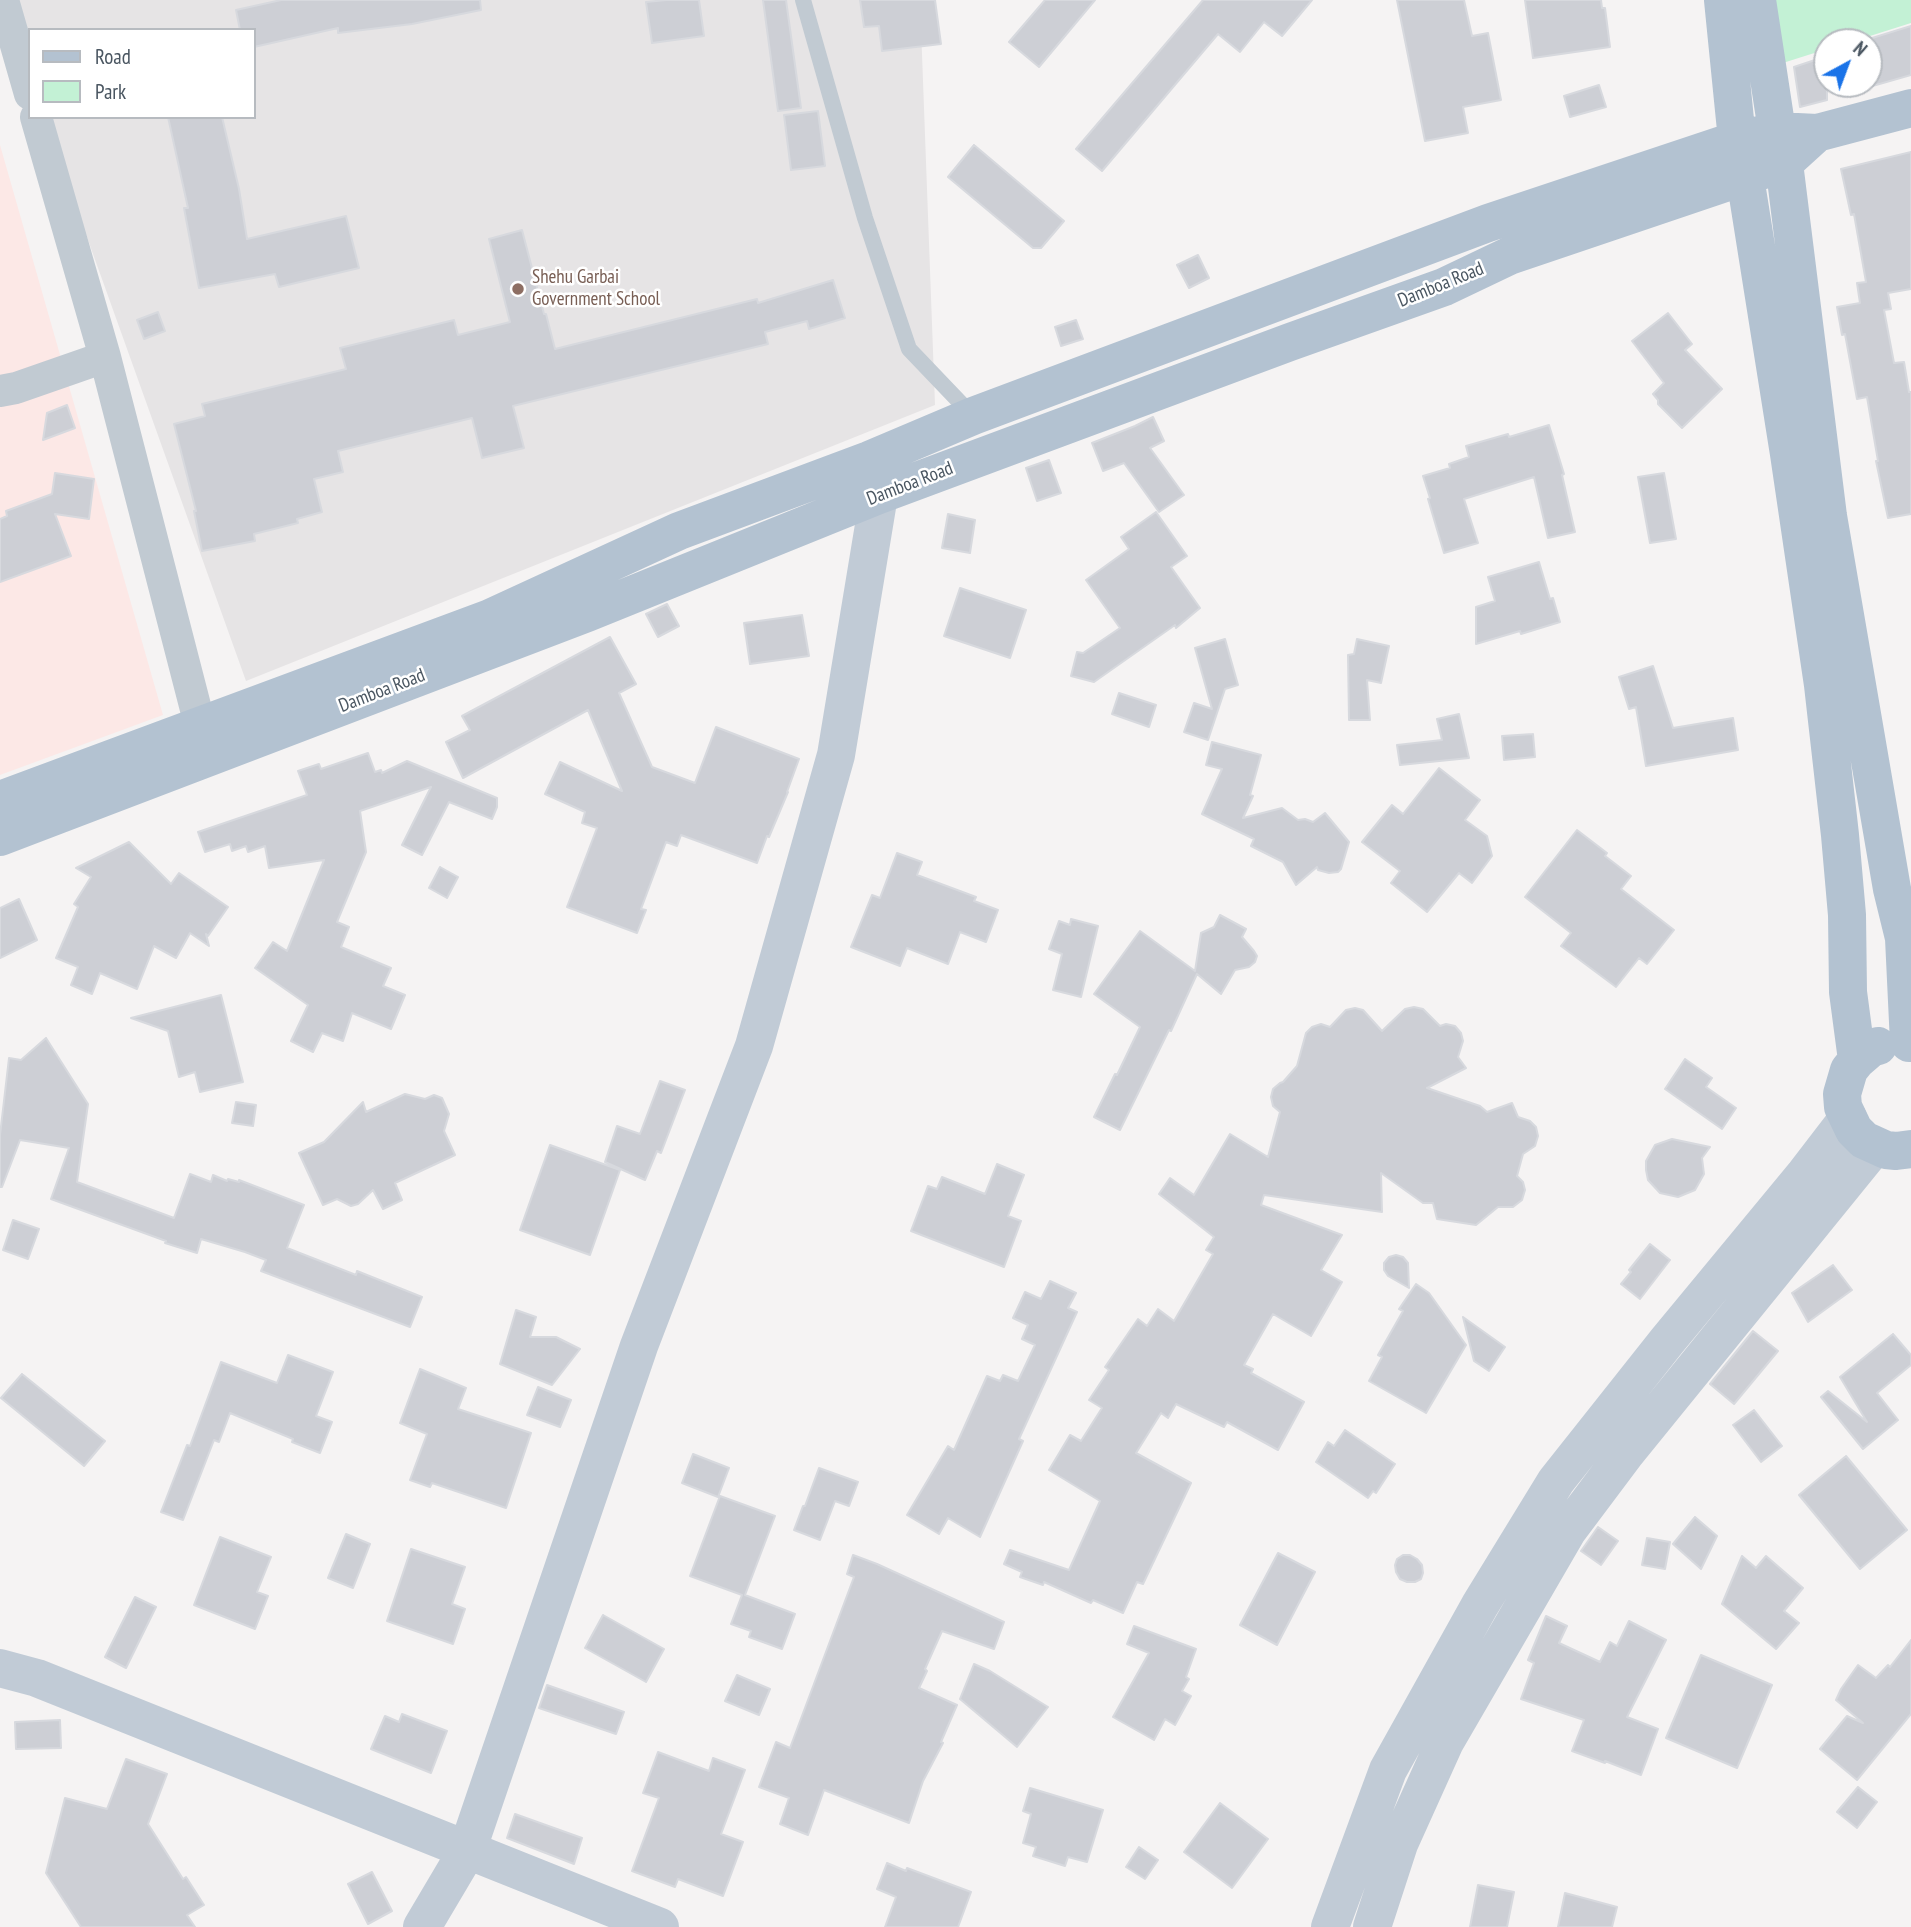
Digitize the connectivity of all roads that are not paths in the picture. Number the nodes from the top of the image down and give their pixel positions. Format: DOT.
graph roads {
  1 [pos="3,0"];
  2 [pos="803,0"];
  3 [pos="1723,0"];
  4 [pos="1757,0"];
  5 [pos="28,87"];
  6 [pos="1911,108"];
  7 [pos="37,119"];
  8 [pos="1737,140"];
  9 [pos="1780,147"];
  10 [pos="1745,177"];
  11 [pos="105,357"];
  12 [pos="0,391"];
  13 [pos="973,416"];
  14 [pos="874,478"];
  15 [pos="207,740"];
  16 [pos="0,800"];
  17 [pos="0,837"];
  18 [pos="1908,941"];
  19 [pos="1910,1043"];
  20 [pos="1857,1060"];
  21 [pos="1848,1118"];
  22 [pos="1901,1152"];
  23 [pos="0,1668"];
  24 [pos="467,1852"];
  25 [pos="422,1927"];
  26 [pos="660,1927"];
  27 [pos="1330,1927"];
  28 [pos="1372,1927"];
  1 -- 5 [label="street"];
  2 -- 13 [label="lane"];
  3 -- 8 [label="main road"];
  4 -- 9 [label="main road"];
  6 -- 9 [label="main road, Damboa Road"];
  7 -- 11 [label="street"];
  8 -- 9 [label="main road, Damboa Road"];
  8 -- 10 [label="main road"];
  8 -- 13 [label="main road, Damboa Road"];
  9 -- 10 [label="main road, Damboa Road"];
  9 -- 18 [label="main road"];
  10 -- 14 [label="main road, Damboa Road"];
  10 -- 20 [label="main road"];
  11 -- 12 [label="street"];
  11 -- 15 [label="street"];
  13 -- 14 [label="main road, Damboa Road"];
  14 -- 15 [label="main road, Damboa Road"];
  14 -- 24 [label="street"];
  15 -- 16 [label="main road, Damboa Road"];
  15 -- 17 [label="main road, Damboa Road"];
  18 -- 19 [label="main road"];
  19 -- 20 [label="main road"];
  20 -- 21 [label="main road"];
  21 -- 22 [label="main road"];
  21 -- 27 [label="street"];
  22 -- 28 [label="street"];
  23 -- 24 [label="street"];
  24 -- 25 [label="street"];
  24 -- 26 [label="street"];
}
